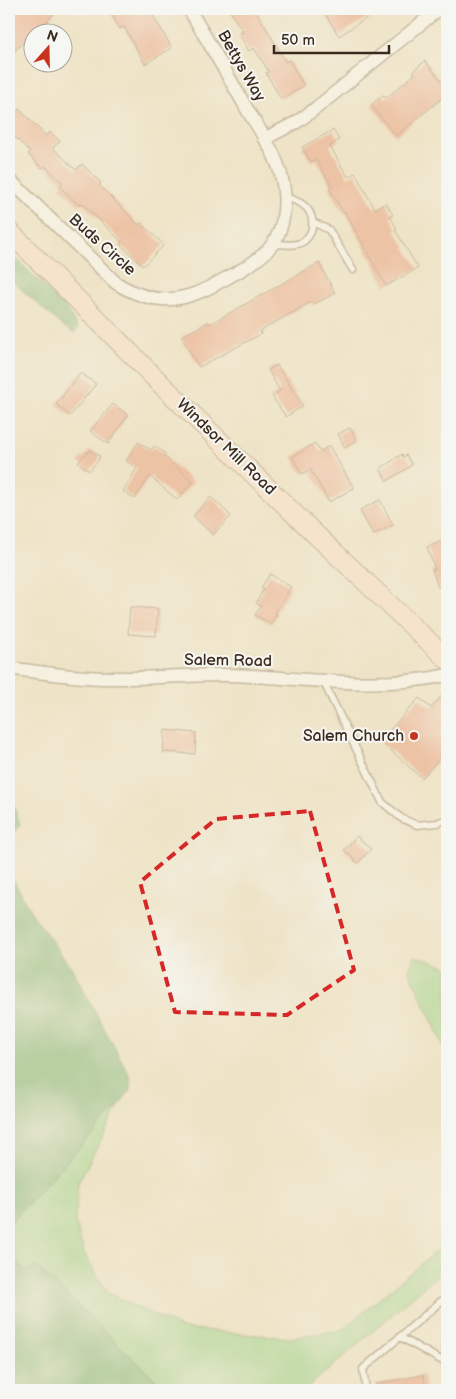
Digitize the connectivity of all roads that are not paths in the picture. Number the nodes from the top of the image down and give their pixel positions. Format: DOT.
graph roads {
  1 [pos="189,9"];
  2 [pos="439,9"];
  3 [pos="264,139"];
  4 [pos="9,179"];
  5 [pos="284,196"];
  6 [pos="313,222"];
  7 [pos="9,231"];
  8 [pos="273,244"];
  9 [pos="353,270"];
  10 [pos="447,659"];
  11 [pos="9,668"];
  12 [pos="447,675"];
  13 [pos="323,681"];
  14 [pos="447,818"];
  15 [pos="447,1296"];
  16 [pos="447,1320"];
  17 [pos="400,1337"];
  18 [pos="446,1363"];
  19 [pos="366,1390"];
  20 [pos="447,1390"];
  1 -- 3 [label="street, Bettys Way"];
  2 -- 3 [label="street"];
  3 -- 5 [label="street, Buds Circle"];
  4 -- 8 [label="street, Buds Circle"];
  5 -- 6 [label="lane"];
  5 -- 8 [label="street, Buds Circle"];
  6 -- 8 [label="lane"];
  6 -- 9 [label="lane"];
  7 -- 10 [label="main road, Windsor Mill Road"];
  11 -- 13 [label="street, Salem Road"];
  12 -- 13 [label="street, Salem Road"];
  13 -- 14 [label="lane"];
  15 -- 17 [label="lane"];
  16 -- 18 [label="lane"];
  17 -- 18 [label="lane"];
  17 -- 19 [label="lane"];
  18 -- 20 [label="lane"];
}
